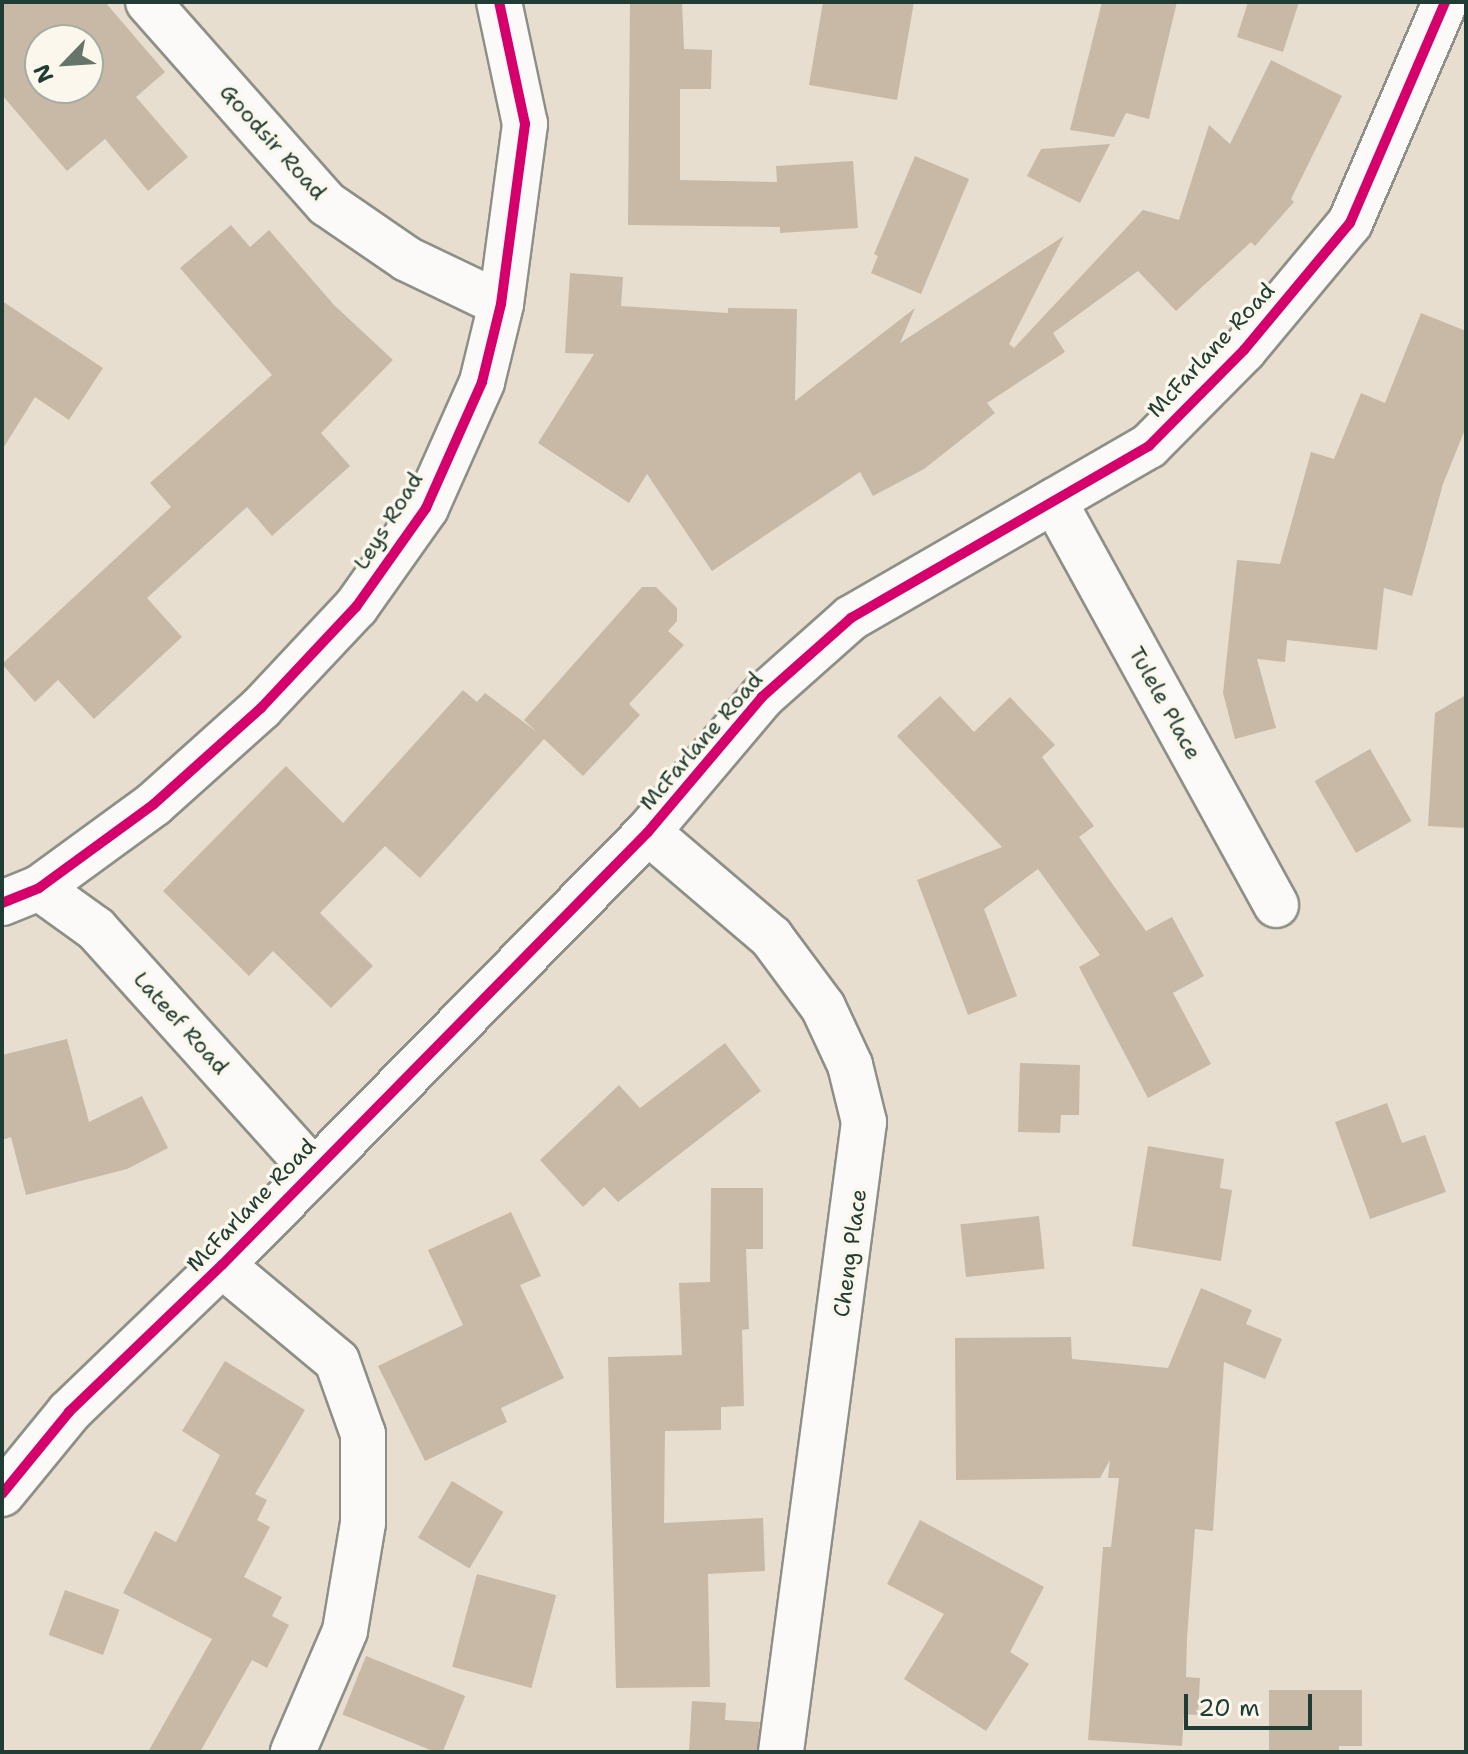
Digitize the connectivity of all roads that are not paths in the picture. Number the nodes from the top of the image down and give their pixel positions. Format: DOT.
graph roads {
  1 [pos="148,2"];
  2 [pos="499,2"];
  3 [pos="1445,2"];
  4 [pos="501,304"];
  5 [pos="1054,501"];
  6 [pos="648,832"];
  7 [pos="20,896"];
  8 [pos="1276,905"];
  9 [pos="312,1169"];
  10 [pos="222,1265"];
  11 [pos="2,1494"];
  12 [pos="293,1752"];
  13 [pos="781,1752"];
  1 -- 4 [label="street, Goodsir Road"];
  2 -- 4 [label="street, Leys Road"];
  3 -- 5 [label="street, McFarlane Road"];
  4 -- 7 [label="street, Leys Road"];
  5 -- 6 [label="street, McFarlane Road"];
  5 -- 8 [label="street, Tulele Place"];
  6 -- 9 [label="street, McFarlane Road"];
  6 -- 13 [label="street, Cheng Place"];
  7 -- 9 [label="street, Lateef Road"];
  9 -- 10 [label="street, McFarlane Road"];
  10 -- 11 [label="street, McFarlane Road"];
  10 -- 12 [label="street"];
}
